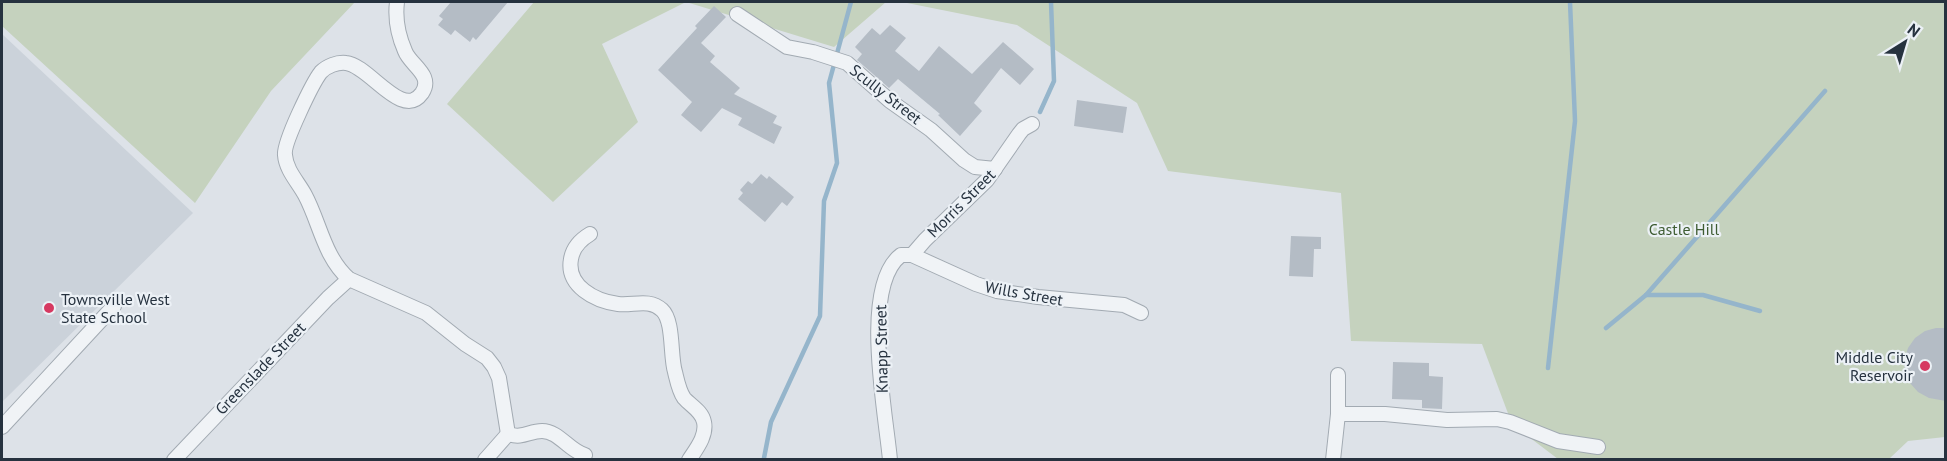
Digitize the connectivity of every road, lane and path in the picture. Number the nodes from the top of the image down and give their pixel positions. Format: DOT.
graph roads {
  1 [pos="397,2"];
  2 [pos="737,14"];
  3 [pos="1032,124"];
  4 [pos="964,160"];
  5 [pos="995,169"];
  6 [pos="970,197"];
  7 [pos="590,234"];
  8 [pos="912,255"];
  9 [pos="349,279"];
  10 [pos="114,306"];
  11 [pos="1141,313"];
  12 [pos="1338,375"];
  13 [pos="1338,414"];
  14 [pos="2,427"];
  15 [pos="508,434"];
  16 [pos="1598,447"];
  17 [pos="585,455"];
  18 [pos="174,459"];
  19 [pos="484,459"];
  20 [pos="689,459"];
  21 [pos="890,459"];
  22 [pos="1333,459"];
  1 -- 9 [label="street"];
  2 -- 4 [label="street, Scully Street"];
  3 -- 5 [label="street, Morris Street"];
  4 -- 5 [label="street, Scully Street"];
  4 -- 6 [label="street"];
  5 -- 6 [label="street, Morris Street"];
  6 -- 8 [label="street, Morris Street"];
  7 -- 20 [label="street"];
  8 -- 11 [label="street, Wills Street"];
  8 -- 21 [label="street, Knapp Street"];
  9 -- 15 [label="street"];
  9 -- 18 [label="street, Greenslade Street"];
  10 -- 14 [label="street"];
  12 -- 13 [label="street"];
  13 -- 16 [label="street"];
  13 -- 22 [label="street"];
  15 -- 17 [label="street"];
  15 -- 19 [label="street"];
}
